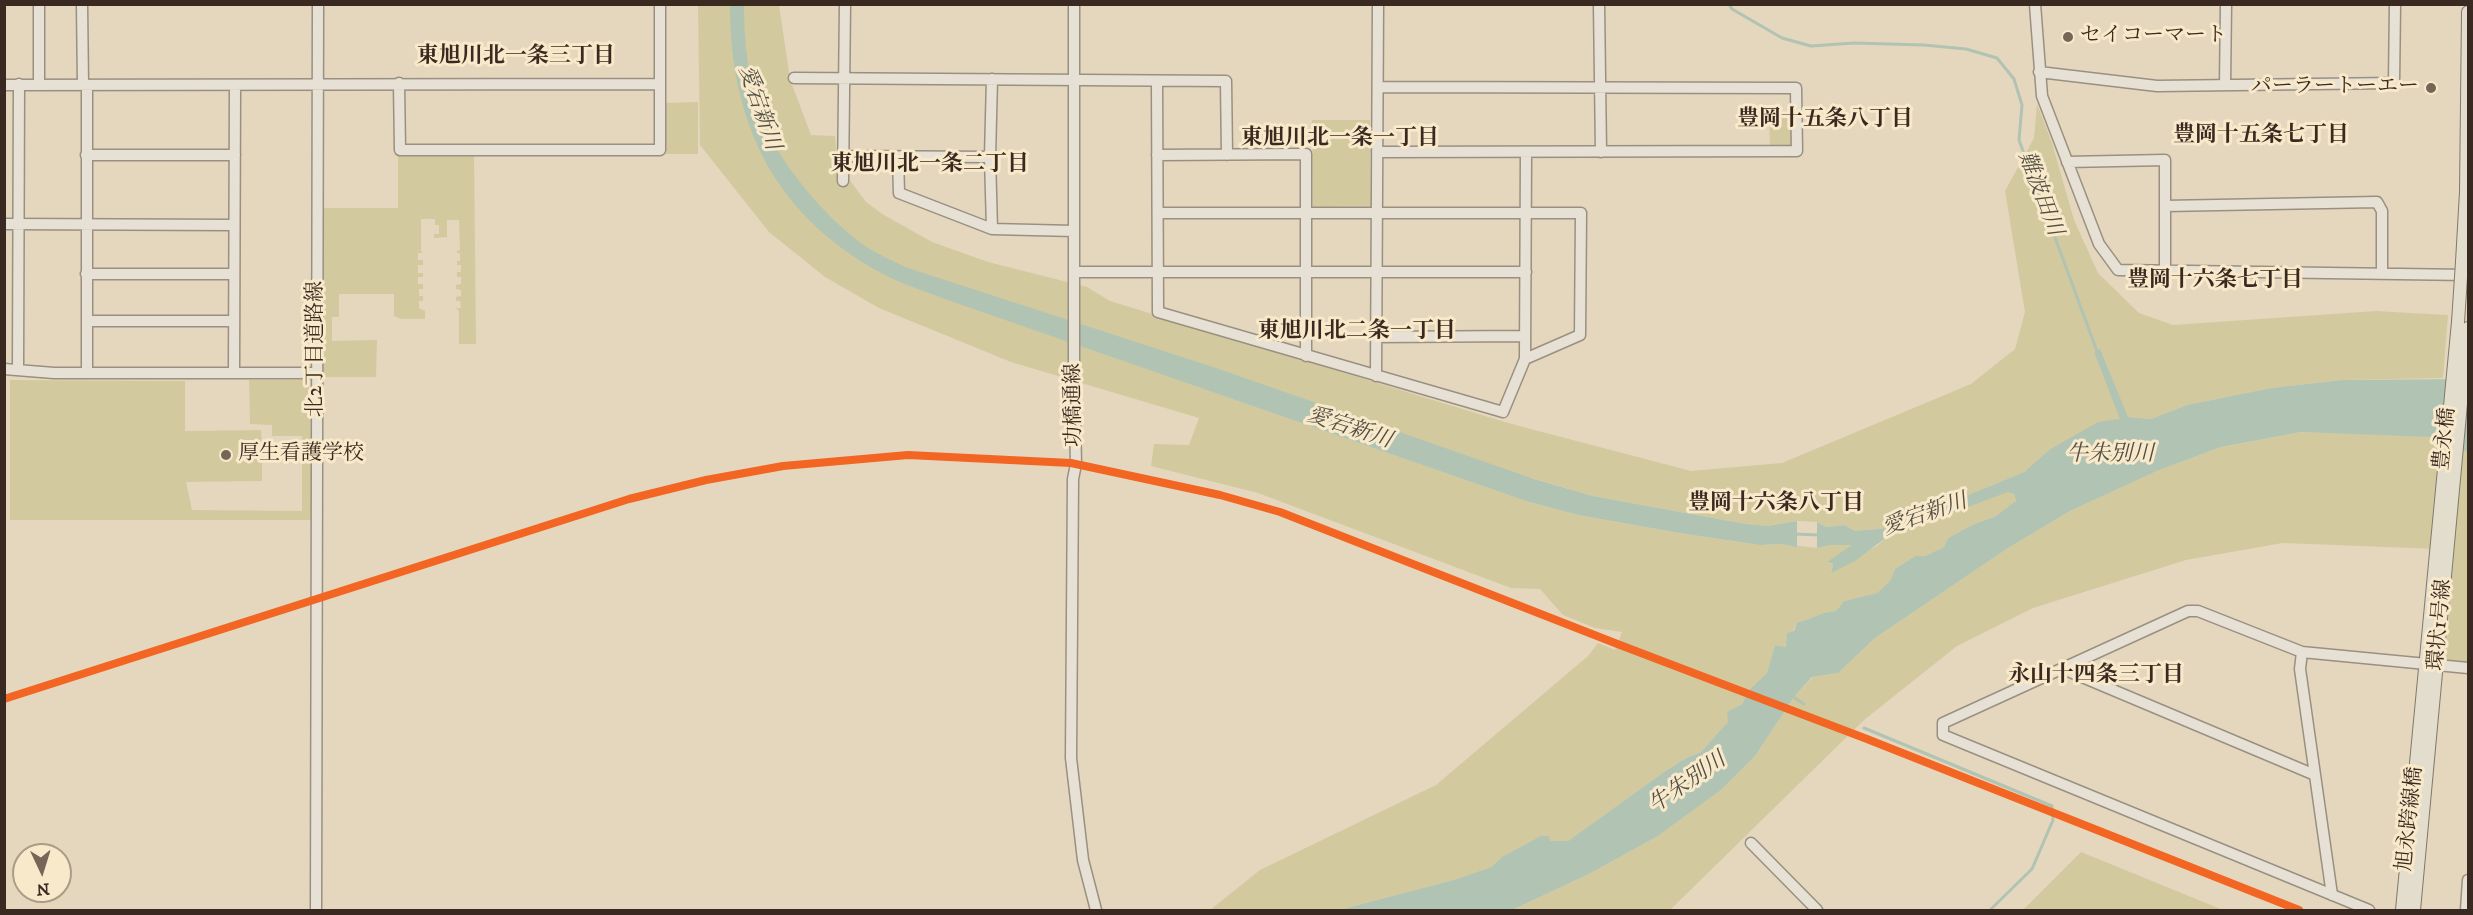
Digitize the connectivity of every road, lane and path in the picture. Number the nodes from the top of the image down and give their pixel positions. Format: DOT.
graph roads {
  1 [pos="39,4"];
  2 [pos="82,4"];
  3 [pos="318,4"];
  4 [pos="660,4"];
  5 [pos="844,4"];
  6 [pos="1074,4"];
  7 [pos="1378,4"];
  8 [pos="1599,4"];
  9 [pos="2036,4"];
  10 [pos="2226,4"];
  11 [pos="2395,4"];
  12 [pos="2469,12"];
  13 [pos="2039,72"];
  14 [pos="794,78"];
  15 [pos="843,78"];
  16 [pos="992,79"];
  17 [pos="1074,80"];
  18 [pos="1157,81"];
  19 [pos="2467,82"];
  20 [pos="399,83"];
  21 [pos="19,84"];
  22 [pos="318,84"];
  23 [pos="660,84"];
  24 [pos="4,85"];
  25 [pos="39,85"];
  26 [pos="85,85"];
  27 [pos="235,85"];
  28 [pos="2225,85"];
  29 [pos="1378,87"];
  30 [pos="1600,88"];
  31 [pos="1377,152"];
  32 [pos="1601,152"];
  33 [pos="1526,153"];
  34 [pos="86,155"];
  35 [pos="1157,155"];
  36 [pos="1227,155"];
  37 [pos="235,156"];
  38 [pos="844,156"];
  39 [pos="898,157"];
  40 [pos="990,157"];
  41 [pos="2067,162"];
  42 [pos="843,181"];
  43 [pos="2165,206"];
  44 [pos="1158,213"];
  45 [pos="1307,213"];
  46 [pos="1377,213"];
  47 [pos="1526,213"];
  48 [pos="4,224"];
  49 [pos="18,224"];
  50 [pos="86,225"];
  51 [pos="234,225"];
  52 [pos="992,229"];
  53 [pos="1074,231"];
  54 [pos="2165,271"];
  55 [pos="1074,272"];
  56 [pos="1376,272"];
  57 [pos="1526,272"];
  58 [pos="1158,273"];
  59 [pos="1306,273"];
  60 [pos="86,274"];
  61 [pos="234,274"];
  62 [pos="2382,274"];
  63 [pos="2469,275"];
  64 [pos="87,321"];
  65 [pos="234,321"];
  66 [pos="2462,328"];
  67 [pos="1525,336"];
  68 [pos="1376,337"];
  69 [pos="1306,356"];
  70 [pos="1526,359"];
  71 [pos="4,369"];
  72 [pos="18,369"];
  73 [pos="234,372"];
  74 [pos="317,372"];
  75 [pos="87,373"];
  76 [pos="1376,376"];
  77 [pos="2445,517"];
  78 [pos="2302,652"];
  79 [pos="2431,665"];
  80 [pos="2469,668"];
  81 [pos="2063,669"];
  82 [pos="2426,730"];
  83 [pos="2315,775"];
  84 [pos="1751,843"];
  85 [pos="2469,880"];
  86 [pos="2332,895"];
  87 [pos="316,910"];
  88 [pos="1096,910"];
  89 [pos="1817,910"];
  90 [pos="2369,910"];
  91 [pos="2402,910"];
  92 [pos="2414,910"];
  93 [pos="2466,910"];
  1 -- 25 [label="street"];
  2 -- 26 [label="street"];
  3 -- 22 [label="street, 北2丁目道路線"];
  4 -- 23 [label="street"];
  5 -- 15 [label="street"];
  6 -- 17 [label="street, 功橋通線"];
  7 -- 29 [label="street"];
  8 -- 30 [label="street"];
  9 -- 13 [label="street"];
  10 -- 28 [label="street"];
  11 -- 28 [label="street"];
  12 -- 19 [label="main road"];
  13 -- 28 [label="street"];
  13 -- 41 [label="street"];
  14 -- 15 [label="street"];
  15 -- 16 [label="street"];
  15 -- 38 [label="street"];
  16 -- 17 [label="street"];
  16 -- 40 [label="street"];
  17 -- 18 [label="street"];
  17 -- 53 [label="street, 功橋通線"];
  18 -- 35 [label="street"];
  18 -- 36 [label="street"];
  19 -- 66 [label="main road, bridge"];
  20 -- 22 [label="street"];
  20 -- 23 [label="street"];
  20 -- 23 [label="street"];
  21 -- 24 [label="street"];
  21 -- 25 [label="street"];
  21 -- 49 [label="street"];
  22 -- 27 [label="street"];
  22 -- 74 [label="street, 北2丁目道路線"];
  25 -- 26 [label="street"];
  26 -- 27 [label="street"];
  26 -- 34 [label="street"];
  27 -- 37 [label="street"];
  29 -- 30 [label="street"];
  29 -- 31 [label="street"];
  30 -- 32 [label="street"];
  30 -- 32 [label="street"];
  31 -- 33 [label="street"];
  31 -- 46 [label="street"];
  32 -- 33 [label="street"];
  33 -- 47 [label="street"];
  34 -- 37 [label="street"];
  34 -- 50 [label="street"];
  35 -- 36 [label="street"];
  35 -- 44 [label="street"];
  36 -- 45 [label="street"];
  37 -- 51 [label="street"];
  38 -- 39 [label="street"];
  38 -- 42 [label="street"];
  39 -- 40 [label="street"];
  39 -- 52 [label="street"];
  40 -- 52 [label="street"];
  41 -- 43 [label="street"];
  41 -- 54 [label="street"];
  43 -- 54 [label="street"];
  43 -- 62 [label="street"];
  44 -- 45 [label="street"];
  44 -- 58 [label="street"];
  45 -- 46 [label="street"];
  45 -- 59 [label="street"];
  46 -- 47 [label="street"];
  46 -- 56 [label="street"];
  47 -- 57 [label="street"];
  47 -- 70 [label="street"];
  48 -- 49 [label="street"];
  49 -- 50 [label="street"];
  49 -- 72 [label="street"];
  50 -- 51 [label="street"];
  50 -- 60 [label="street"];
  51 -- 61 [label="street"];
  52 -- 53 [label="street"];
  53 -- 55 [label="street, 功橋通線"];
  54 -- 62 [label="street"];
  55 -- 58 [label="street"];
  55 -- 88 [label="street, 功橋通線"];
  56 -- 57 [label="street"];
  56 -- 59 [label="street"];
  56 -- 68 [label="street"];
  57 -- 67 [label="street"];
  58 -- 59 [label="street"];
  58 -- 69 [label="street"];
  59 -- 69 [label="street"];
  60 -- 61 [label="street"];
  60 -- 64 [label="street"];
  61 -- 65 [label="street"];
  62 -- 63 [label="street"];
  64 -- 65 [label="street"];
  64 -- 75 [label="street"];
  65 -- 73 [label="street"];
  66 -- 77 [label="main road, 豊永橋"];
  67 -- 68 [label="street"];
  67 -- 70 [label="street"];
  68 -- 76 [label="street"];
  69 -- 76 [label="street"];
  70 -- 76 [label="street"];
  71 -- 72 [label="street"];
  72 -- 75 [label="street"];
  73 -- 74 [label="street"];
  73 -- 75 [label="street"];
  74 -- 87 [label="street, 北2丁目道路線"];
  77 -- 79 [label="main road, 環状1号線"];
  78 -- 79 [label="street"];
  78 -- 81 [label="street"];
  78 -- 83 [label="street"];
  79 -- 80 [label="street"];
  79 -- 82 [label="main road, 環状1号線"];
  81 -- 83 [label="street"];
  81 -- 86 [label="street"];
  82 -- 91 [label="main road, 旭永跨線橋"];
  82 -- 92 [label="main road, 旭永跨線橋"];
  83 -- 86 [label="street"];
  84 -- 89 [label="street"];
  85 -- 93 [label="street"];
  86 -- 90 [label="street"];
}
